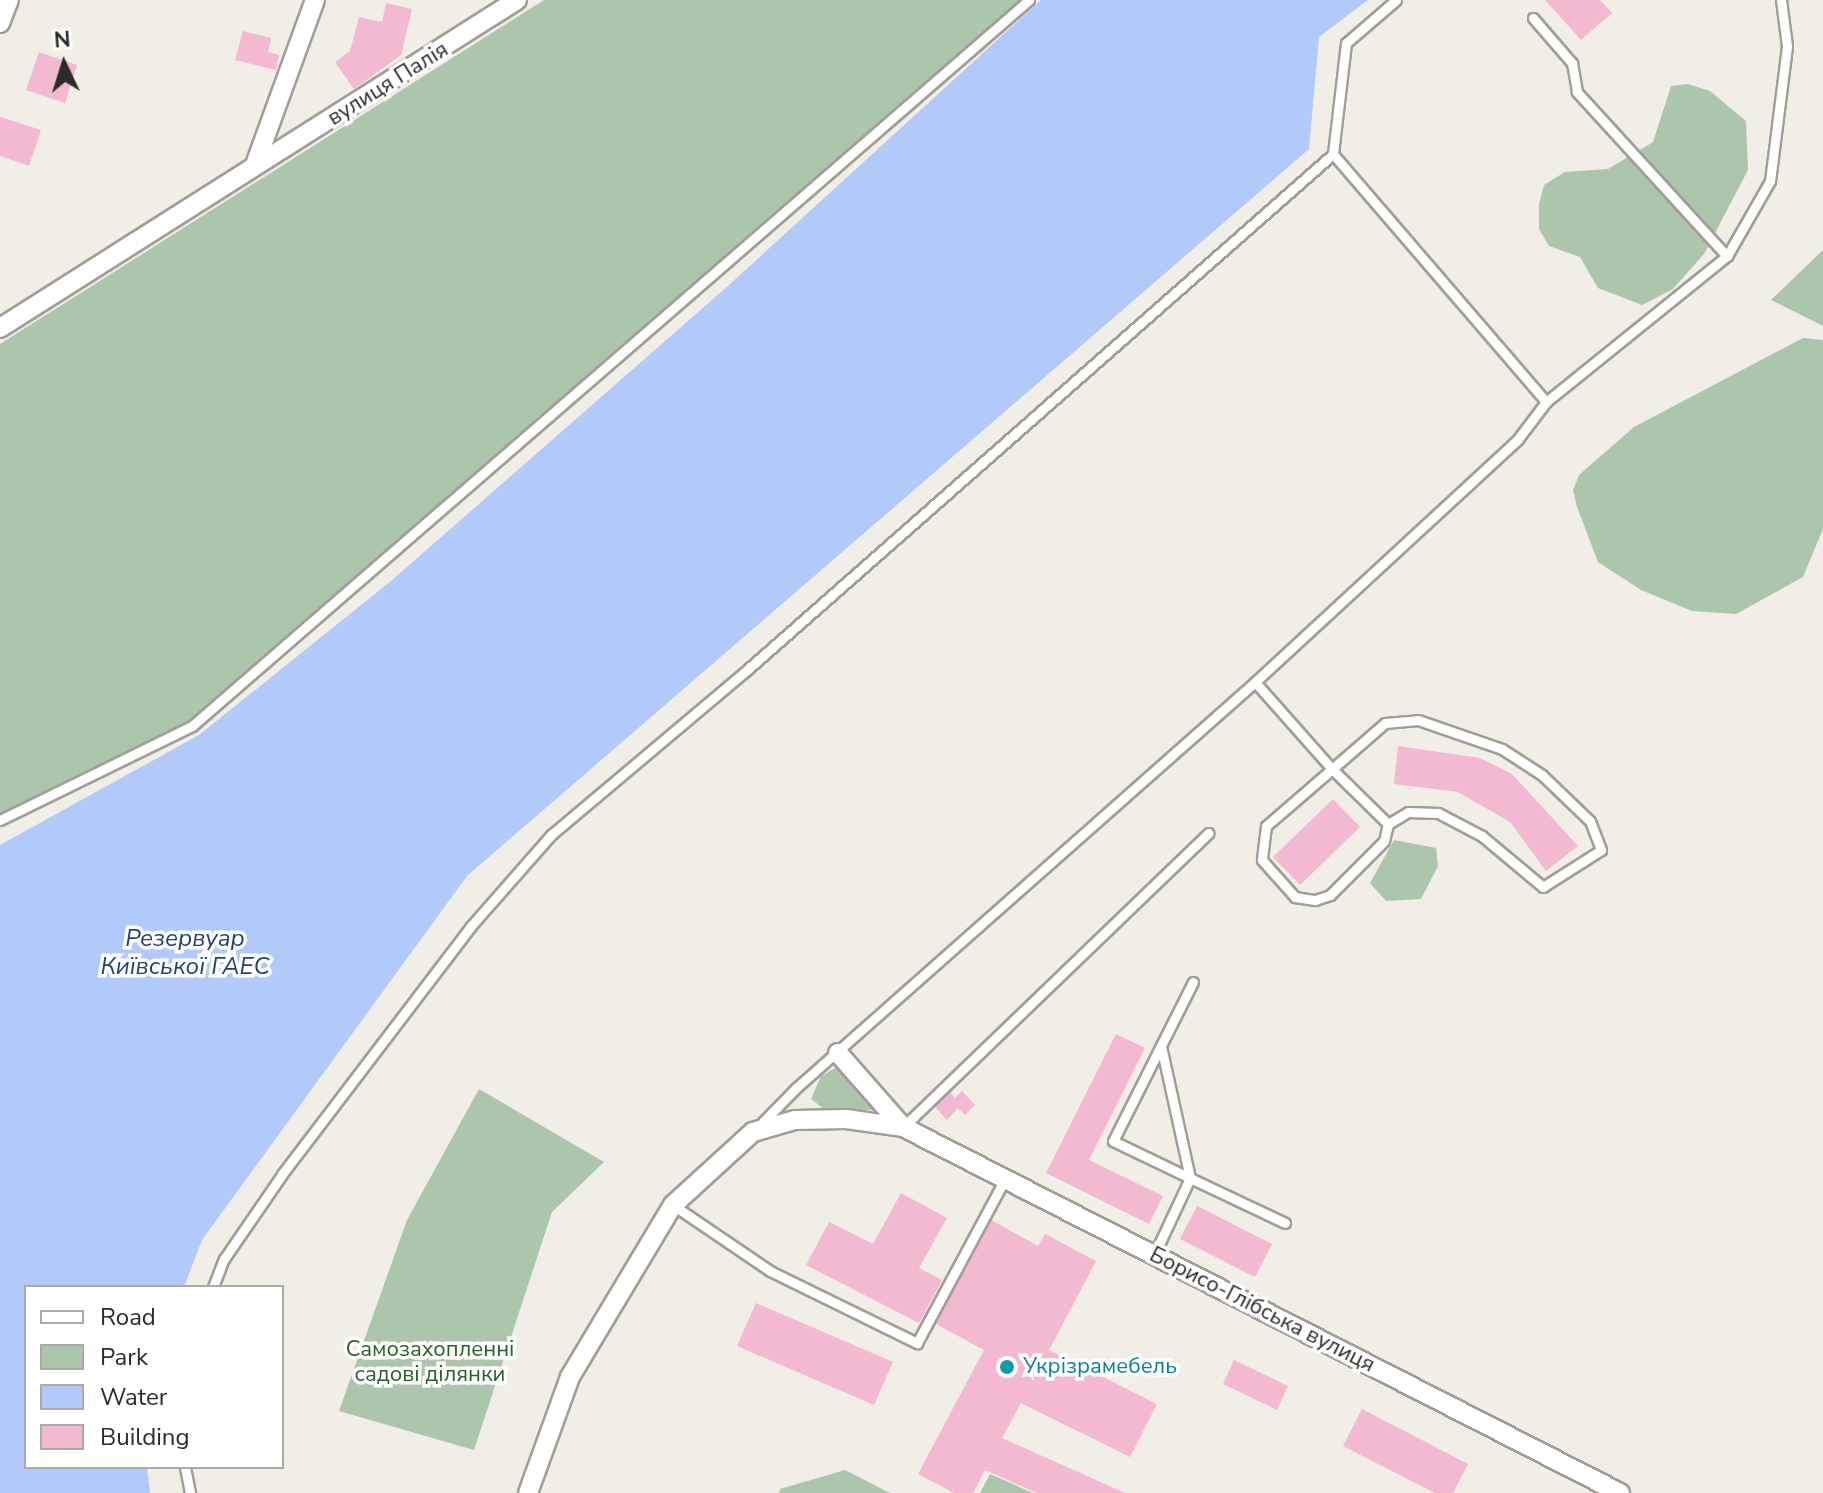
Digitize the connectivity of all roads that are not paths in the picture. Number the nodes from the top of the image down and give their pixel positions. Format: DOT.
graph roads {
  1 [pos="9,0"];
  2 [pos="315,0"];
  3 [pos="517,0"];
  4 [pos="1029,0"];
  5 [pos="1396,0"];
  6 [pos="1781,0"];
  7 [pos="1533,18"];
  8 [pos="0,23"];
  9 [pos="1333,154"];
  10 [pos="256,162"];
  11 [pos="1727,256"];
  12 [pos="0,328"];
  13 [pos="1546,402"];
  14 [pos="1255,682"];
  15 [pos="1332,769"];
  16 [pos="0,820"];
  17 [pos="1388,824"];
  18 [pos="1209,833"];
  19 [pos="1193,982"];
  20 [pos="1161,1046"];
  21 [pos="838,1053"];
  22 [pos="903,1127"];
  23 [pos="753,1132"];
  24 [pos="1190,1178"];
  25 [pos="1005,1179"];
  26 [pos="673,1205"];
  27 [pos="1285,1223"];
  28 [pos="1154,1255"];
  29 [pos="214,1285"];
  30 [pos="185,1469"];
  31 [pos="1590,1486"];
  32 [pos="190,1493"];
  33 [pos="528,1493"];
  34 [pos="1620,1493"];
  1 -- 8 [label="street"];
  2 -- 10 [label="street"];
  3 -- 10 [label="street, вулиця Палія"];
  4 -- 16 [label="lane"];
  5 -- 9 [label="lane"];
  6 -- 11 [label="lane"];
  7 -- 11 [label="lane"];
  9 -- 13 [label="lane"];
  9 -- 29 [label="lane"];
  10 -- 12 [label="street, вулиця Палія"];
  11 -- 13 [label="lane"];
  13 -- 14 [label="lane"];
  14 -- 15 [label="lane"];
  14 -- 21 [label="lane"];
  15 -- 17 [label="lane"];
  15 -- 17 [label="lane"];
  15 -- 17 [label="lane"];
  18 -- 22 [label="lane"];
  19 -- 20 [label="lane"];
  20 -- 24 [label="lane"];
  20 -- 24 [label="lane"];
  21 -- 22 [label="street, Борисо-Глібська вулиця"];
  21 -- 23 [label="lane"];
  22 -- 23 [label="street, Борисо-Глібська вулиця"];
  22 -- 25 [label="street, Борисо-Глібська вулиця"];
  23 -- 26 [label="street, Борисо-Глібська вулиця"];
  24 -- 27 [label="lane"];
  24 -- 28 [label="lane"];
  25 -- 26 [label="lane"];
  25 -- 28 [label="street, Борисо-Глібська вулиця"];
  26 -- 33 [label="street, Борисо-Глібська вулиця"];
  28 -- 31 [label="street, Борисо-Глібська вулиця"];
  30 -- 32 [label="lane"];
  31 -- 34 [label="street, Борисо-Глібська вулиця"];
}
